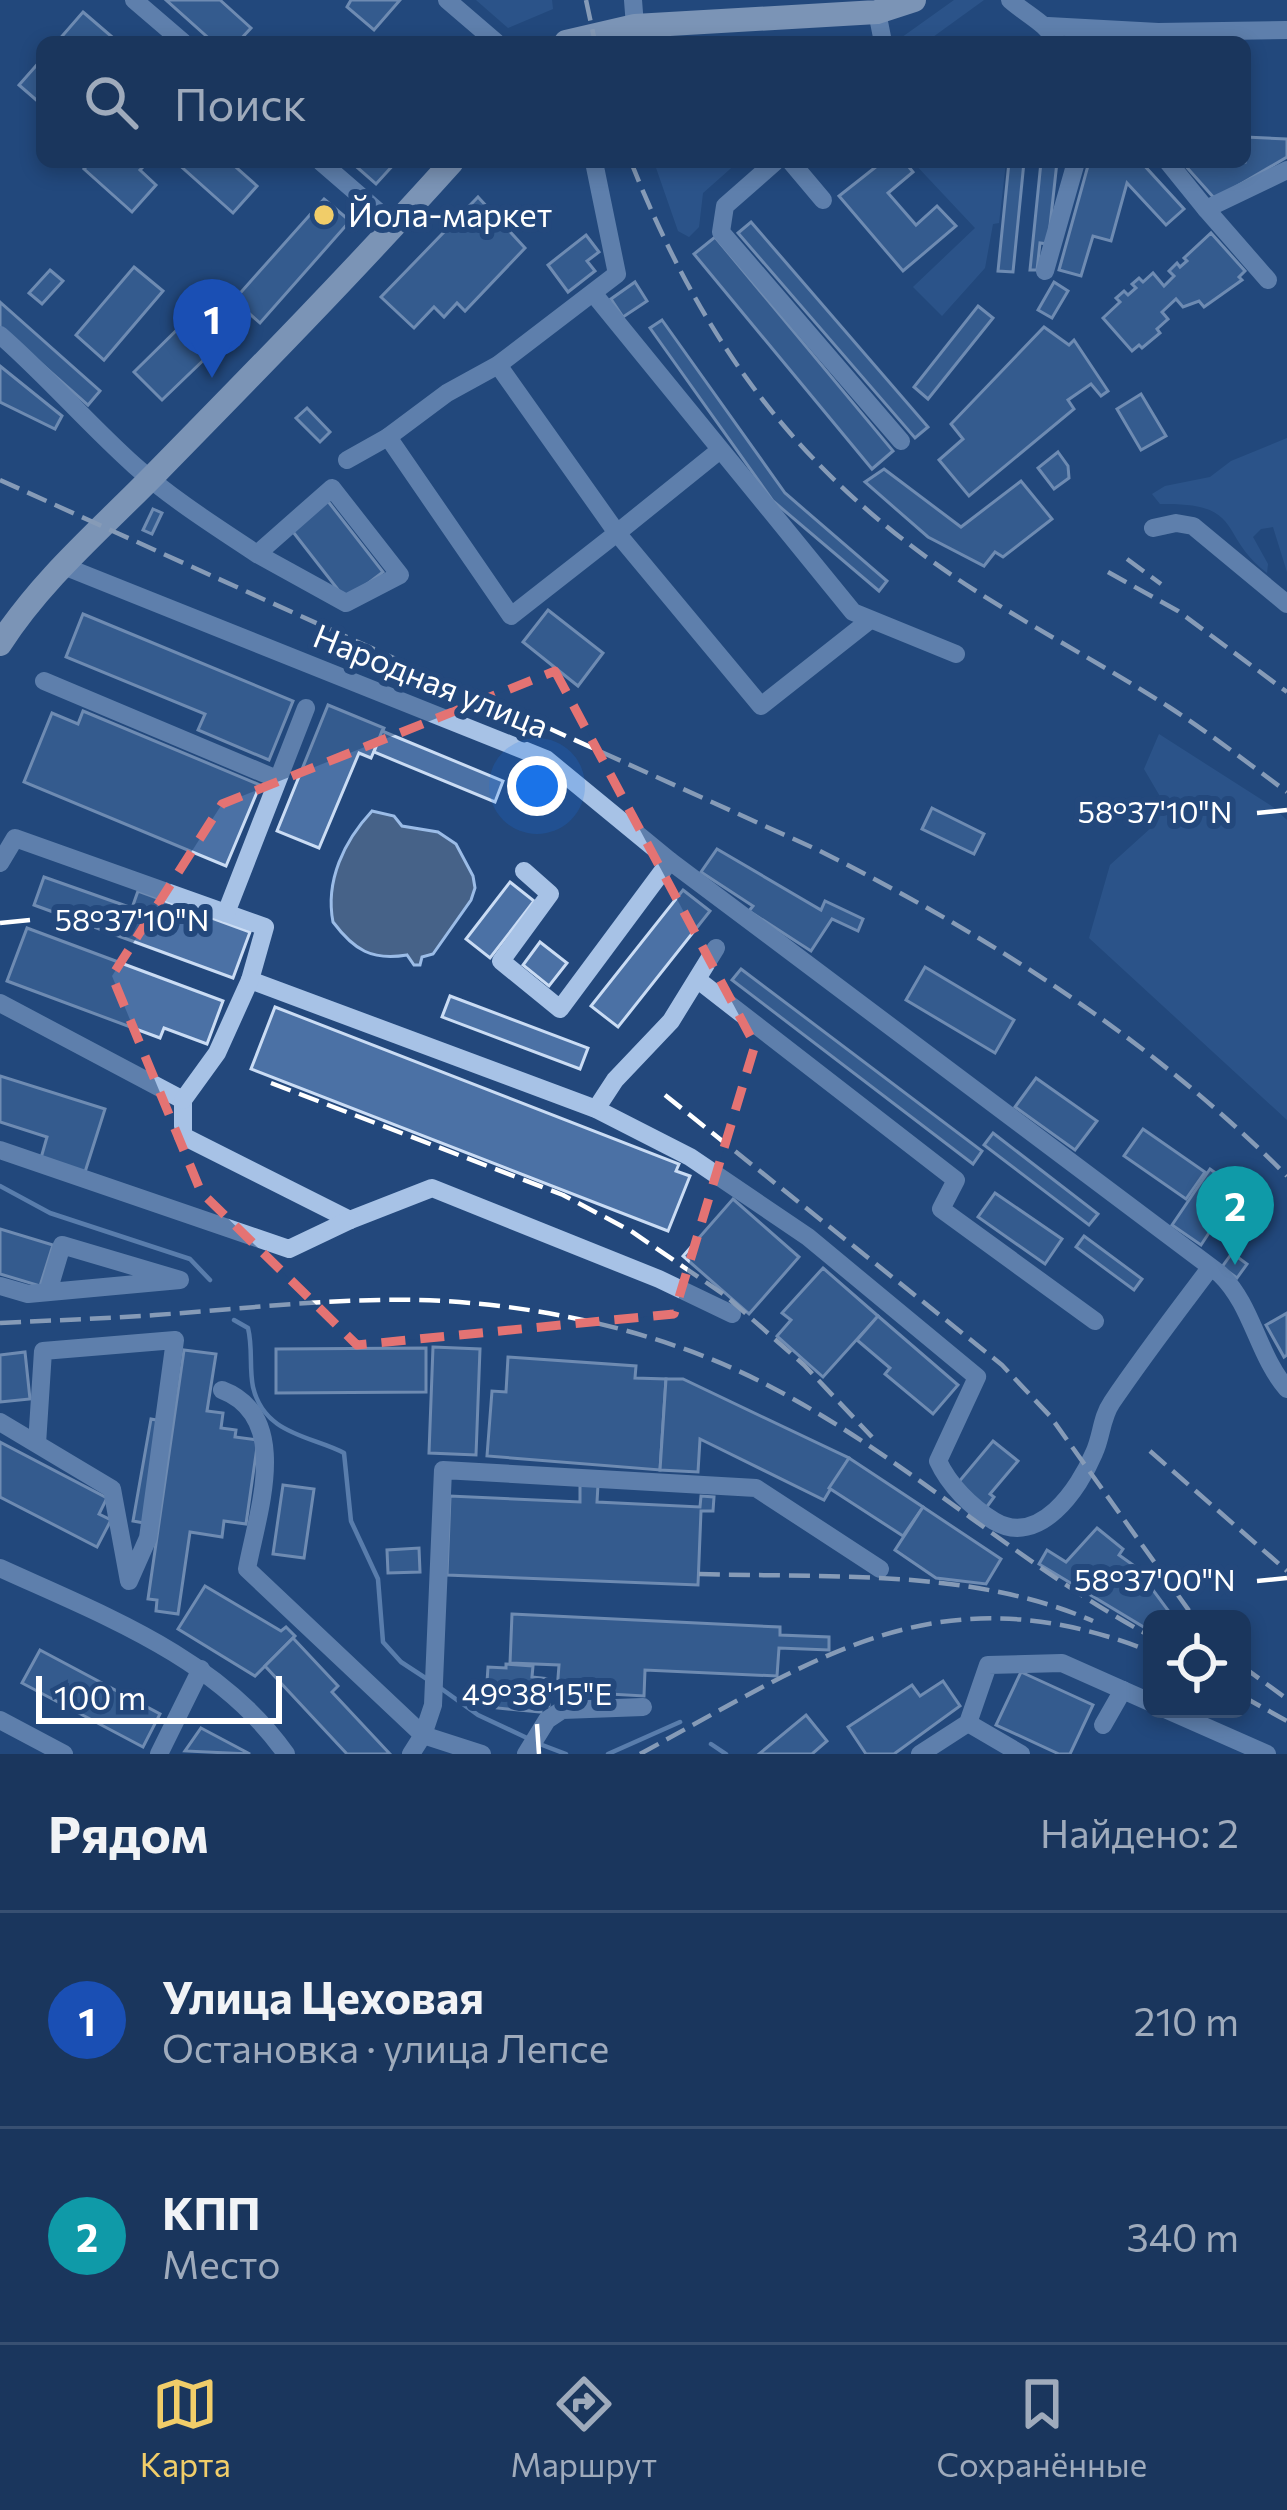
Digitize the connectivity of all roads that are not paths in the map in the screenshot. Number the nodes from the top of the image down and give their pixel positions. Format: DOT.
graph roads {
  1 [pos="134,0"];
  2 [pos="447,0"];
  3 [pos="914,0"];
  4 [pos="1010,0"];
  5 [pos="841,8"];
  6 [pos="724,12"];
  7 [pos="877,12"];
  8 [pos="634,13"];
  9 [pos="1287,30"];
  10 [pos="1053,34"];
  11 [pos="176,36"];
  12 [pos="489,36"];
  13 [pos="580,36"];
  14 [pos="882,36"];
  15 [pos="1122,36"];
  16 [pos="1176,36"];
  17 [pos="328,168"];
  18 [pos="447,168"];
  19 [pos="595,168"];
  20 [pos="768,168"];
  21 [pos="796,168"];
  22 [pos="1074,168"];
  23 [pos="1173,168"];
  24 [pos="1287,170"];
  25 [pos="823,200"];
  26 [pos="1206,209"];
  27 [pos="394,226"];
  28 [pos="1045,272"];
  29 [pos="1268,280"];
  30 [pos="592,293"];
  31 [pos="0,335"];
  32 [pos="0,357"];
  33 [pos="498,365"];
  34 [pos="46,375"];
  35 [pos="388,437"];
  36 [pos="902,441"];
  37 [pos="721,450"];
  38 [pos="347,460"];
  39 [pos="151,478"];
  40 [pos="1153,528"];
  41 [pos="616,533"];
  42 [pos="257,554"];
  43 [pos="61,565"];
  44 [pos="1287,604"];
  45 [pos="870,620"];
  46 [pos="0,644"];
  47 [pos="956,654"];
  48 [pos="44,681"];
  49 [pos="306,708"];
  50 [pos="278,779"];
  51 [pos="670,861"];
  52 [pos="0,863"];
  53 [pos="524,871"];
  54 [pos="226,914"];
  55 [pos="716,948"];
  56 [pos="250,980"];
  57 [pos="698,980"];
  58 [pos="0,1003"];
  59 [pos="182,1100"];
  60 [pos="596,1108"];
  61 [pos="0,1150"];
  62 [pos="350,1220"];
  63 [pos="1210,1268"];
  64 [pos="0,1286"];
  65 [pos="48,1292"];
  66 [pos="732,1314"];
  67 [pos="1095,1321"];
  68 [pos="1287,1389"];
  69 [pos="222,1390"];
  70 [pos="0,1422"];
  71 [pos="37,1444"];
  72 [pos="0,1568"];
  73 [pos="880,1569"];
  74 [pos="201,1669"];
  75 [pos="1123,1690"];
  76 [pos="1143,1699"];
  77 [pos="643,1707"];
  78 [pos="1185,1718"];
  79 [pos="0,1720"];
  80 [pos="968,1723"];
  81 [pos="1103,1725"];
  82 [pos="424,1736"];
  83 [pos="527,1753"];
  84 [pos="64,1754"];
  85 [pos="159,1754"];
  86 [pos="286,1754"];
  87 [pos="411,1754"];
  88 [pos="482,1754"];
  89 [pos="920,1754"];
  90 [pos="1021,1754"];
  91 [pos="1267,1754"];
  1 -- 11 [label="street"];
  2 -- 12 [label="street"];
  3 -- 7 [label="main road"];
  4 -- 10 [label="street"];
  5 -- 6 [label="main road"];
  5 -- 7 [label="main road"];
  6 -- 8 [label="main road"];
  7 -- 14 [label="street"];
  8 -- 13 [label="main road"];
  9 -- 16 [label="street"];
  10 -- 15 [label="street"];
  17 -- 27 [label="street"];
  18 -- 27 [label="main road"];
  19 -- 30 [label="street"];
  20 -- 36 [label="street"];
  21 -- 25 [label="street"];
  22 -- 28 [label="street"];
  23 -- 26 [label="street"];
  24 -- 26 [label="street"];
  26 -- 29 [label="street"];
  27 -- 39 [label="main road"];
  30 -- 33 [label="street"];
  30 -- 37 [label="street"];
  31 -- 34 [label="street"];
  32 -- 34 [label="street"];
  33 -- 35 [label="street"];
  33 -- 41 [label="street"];
  34 -- 39 [label="street"];
  35 -- 38 [label="street"];
  35 -- 41 [label="street"];
  37 -- 41 [label="street"];
  37 -- 45 [label="street"];
  39 -- 42 [label="street"];
  39 -- 43 [label="main road"];
  40 -- 44 [label="street"];
  41 -- 45 [label="street"];
  42 -- 42 [label="street"];
  43 -- 46 [label="main road"];
  43 -- 51 [label="street, Народная улица"];
  45 -- 47 [label="street"];
  48 -- 50 [label="street"];
  49 -- 50 [label="street"];
  50 -- 54 [label="street"];
  51 -- 53 [label="street"];
  51 -- 63 [label="street, Народная улица"];
  52 -- 54 [label="street"];
  54 -- 56 [label="street"];
  55 -- 57 [label="street"];
  56 -- 59 [label="street"];
  56 -- 60 [label="street"];
  57 -- 60 [label="street"];
  57 -- 67 [label="street"];
  58 -- 59 [label="street"];
  59 -- 62 [label="street"];
  60 -- 63 [label="street"];
  61 -- 62 [label="street"];
  62 -- 66 [label="street"];
  63 -- 68 [label="street, Народная улица"];
  64 -- 65 [label="street"];
  65 -- 65 [label="street"];
  69 -- 82 [label="street"];
  70 -- 71 [label="street"];
  71 -- 71 [label="street"];
  72 -- 74 [label="street"];
  73 -- 82 [label="street"];
  74 -- 85 [label="street"];
  74 -- 86 [label="street"];
  75 -- 76 [label="street"];
  75 -- 80 [label="street"];
  75 -- 81 [label="street"];
  77 -- 83 [label="street"];
  78 -- 91 [label="street"];
  79 -- 84 [label="street"];
  80 -- 89 [label="street"];
  80 -- 90 [label="street"];
  82 -- 87 [label="street"];
  82 -- 88 [label="street"];
}
